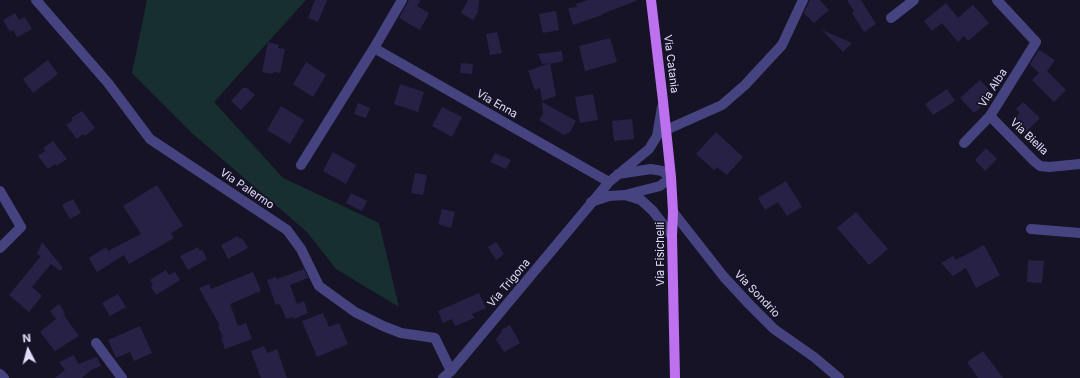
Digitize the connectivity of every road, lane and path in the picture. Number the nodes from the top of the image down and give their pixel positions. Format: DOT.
graph roads {
  1 [pos="36,0"];
  2 [pos="402,0"];
  3 [pos="651,0"];
  4 [pos="803,0"];
  5 [pos="914,0"];
  6 [pos="997,0"];
  7 [pos="891,18"];
  8 [pos="374,48"];
  9 [pos="663,101"];
  10 [pos="990,116"];
  11 [pos="666,130"];
  12 [pos="964,143"];
  13 [pos="1080,164"];
  14 [pos="301,165"];
  15 [pos="671,177"];
  16 [pos="612,178"];
  17 [pos="0,191"];
  18 [pos="625,195"];
  19 [pos="592,202"];
  20 [pos="673,212"];
  21 [pos="1031,229"];
  22 [pos="1080,233"];
  23 [pos="672,236"];
  24 [pos="0,248"];
  25 [pos="96,343"];
  26 [pos="0,374"];
  27 [pos="447,375"];
  28 [pos="4,378"];
  29 [pos="122,378"];
  30 [pos="675,378"];
  31 [pos="839,378"];
  1 -- 27 [label="street, Via Palermo"];
  2 -- 8 [label="street"];
  3 -- 9 [label="main road, Via Catania"];
  4 -- 11 [label="street"];
  5 -- 7 [label="street"];
  6 -- 10 [label="street, Via Alba"];
  8 -- 14 [label="street"];
  8 -- 16 [label="street, Via Enna"];
  9 -- 11 [label="main road, Via Catania"];
  9 -- 16 [label="street, Via Trigona"];
  10 -- 12 [label="street, Via Alba"];
  10 -- 13 [label="street, Via Biella"];
  11 -- 15 [label="main road, Via Fisichelli"];
  15 -- 16 [label="street"];
  15 -- 18 [label="street"];
  15 -- 20 [label="main road, Via Fisichelli"];
  16 -- 19 [label="street, Via Trigona"];
  17 -- 24 [label="street"];
  18 -- 19 [label="street"];
  18 -- 23 [label="street"];
  19 -- 27 [label="street, Via Trigona"];
  20 -- 23 [label="main road, Via Fisichelli"];
  20 -- 31 [label="street, Via Sondrio"];
  21 -- 22 [label="street"];
  23 -- 30 [label="main road, Via Fisichelli"];
  25 -- 29 [label="street"];
  26 -- 28 [label="street"];
}
